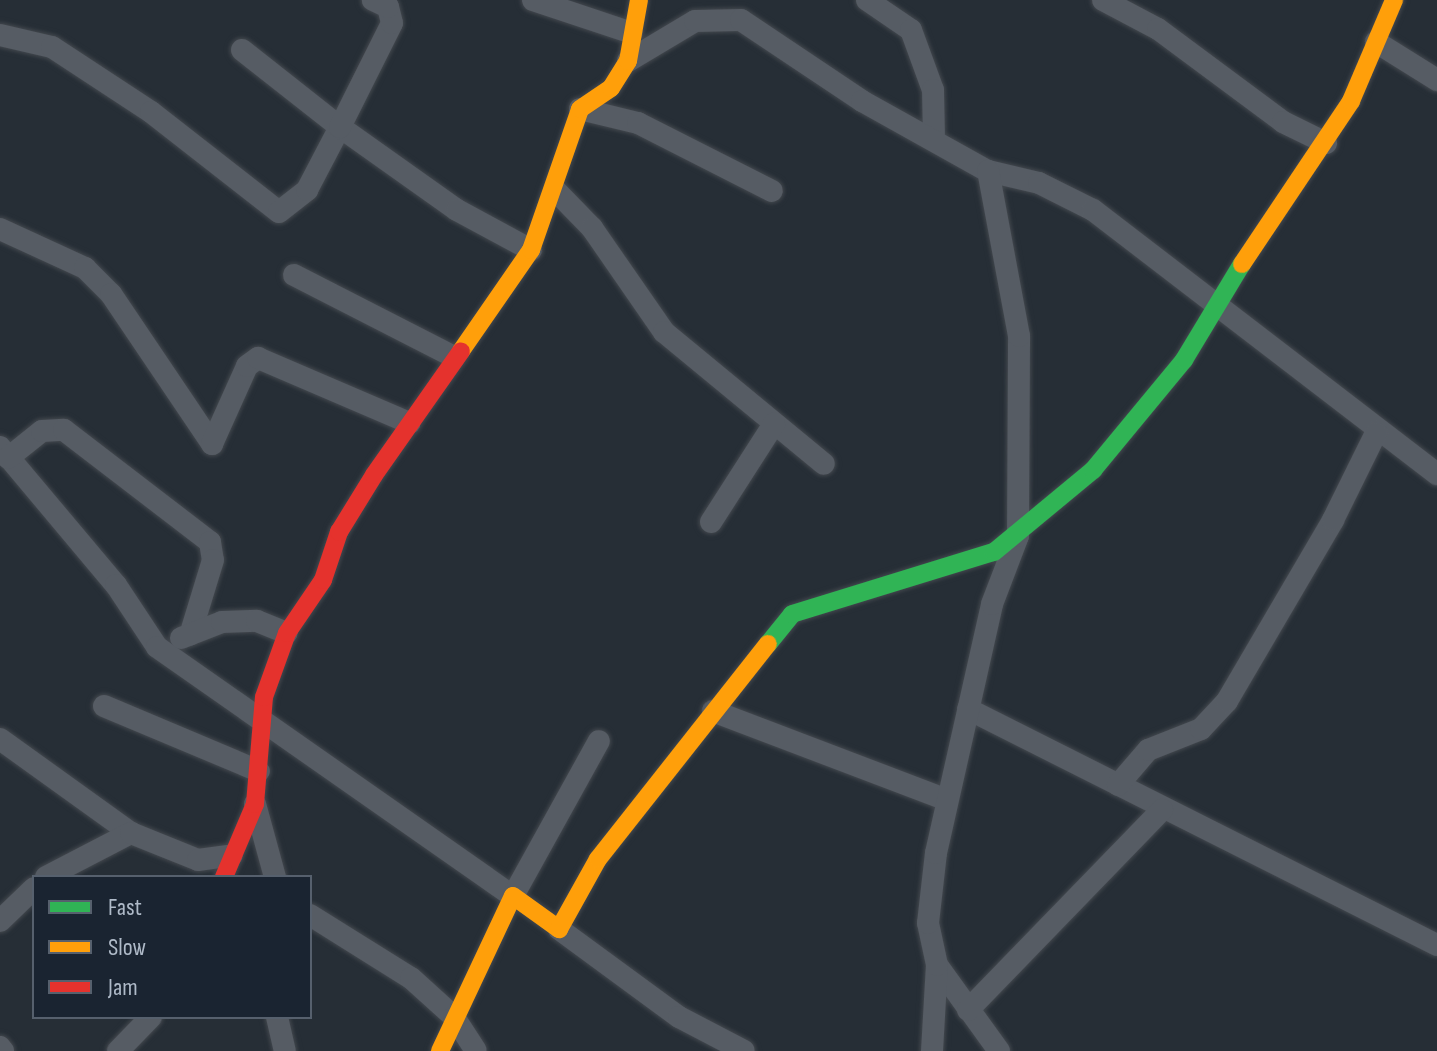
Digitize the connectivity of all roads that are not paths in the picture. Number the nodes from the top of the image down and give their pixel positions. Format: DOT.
graph roads {
  1 [pos="373,0"];
  2 [pos="533,0"];
  3 [pos="639,0"];
  4 [pos="867,0"];
  5 [pos="1103,0"];
  6 [pos="1394,0"];
  7 [pos="632,33"];
  8 [pos="0,35"];
  9 [pos="1376,42"];
  10 [pos="242,50"];
  11 [pos="628,61"];
  12 [pos="1437,80"];
  13 [pos="580,109"];
  14 [pos="340,127"];
  15 [pos="934,139"];
  16 [pos="1326,143"];
  17 [pos="988,171"];
  18 [pos="556,191"];
  19 [pos="772,191"];
  20 [pos="0,229"];
  21 [pos="531,250"];
  22 [pos="294,275"];
  23 [pos="1213,305"];
  24 [pos="454,357"];
  25 [pos="410,423"];
  26 [pos="774,424"];
  27 [pos="1376,433"];
  28 [pos="4,452"];
  29 [pos="824,464"];
  30 [pos="1437,474"];
  31 [pos="711,522"];
  32 [pos="1018,536"];
  33 [pos="287,633"];
  34 [pos="190,635"];
  35 [pos="157,647"];
  36 [pos="104,706"];
  37 [pos="968,709"];
  38 [pos="713,711"];
  39 [pos="266,717"];
  40 [pos="0,739"];
  41 [pos="599,741"];
  42 [pos="259,771"];
  43 [pos="1118,785"];
  44 [pos="947,800"];
  45 [pos="255,804"];
  46 [pos="1162,810"];
  47 [pos="131,833"];
  48 [pos="232,855"];
  49 [pos="50,875"];
  50 [pos="225,875"];
  51 [pos="274,875"];
  52 [pos="32,890"];
  53 [pos="513,896"];
  54 [pos="312,916"];
  55 [pos="0,921"];
  56 [pos="559,929"];
  57 [pos="1437,945"];
  58 [pos="937,965"];
  59 [pos="968,1010"];
  60 [pos="454,1017"];
  61 [pos="149,1019"];
  62 [pos="277,1019"];
  63 [pos="118,1051"];
  64 [pos="285,1051"];
  65 [pos="440,1051"];
  66 [pos="476,1051"];
  67 [pos="744,1051"];
  68 [pos="932,1051"];
  69 [pos="999,1051"];
  1 -- 14 [label="street"];
  2 -- 7 [label="street"];
  3 -- 7 [label="street"];
  4 -- 15 [label="street"];
  5 -- 16 [label="street"];
  6 -- 9 [label="street"];
  7 -- 11 [label="street"];
  8 -- 14 [label="street"];
  9 -- 12 [label="street"];
  9 -- 16 [label="street"];
  10 -- 14 [label="street"];
  11 -- 13 [label="street"];
  11 -- 15 [label="street"];
  13 -- 18 [label="street"];
  13 -- 19 [label="street"];
  14 -- 21 [label="street"];
  15 -- 17 [label="street"];
  16 -- 23 [label="street"];
  17 -- 23 [label="street"];
  17 -- 32 [label="street"];
  18 -- 21 [label="street"];
  18 -- 26 [label="street"];
  20 -- 25 [label="street"];
  21 -- 24 [label="street"];
  22 -- 24 [label="street"];
  23 -- 27 [label="street"];
  23 -- 32 [label="street"];
  24 -- 25 [label="street"];
  25 -- 33 [label="street"];
  26 -- 29 [label="street"];
  26 -- 31 [label="street"];
  27 -- 30 [label="street"];
  27 -- 43 [label="street"];
  28 -- 34 [label="street"];
  28 -- 35 [label="street"];
  32 -- 37 [label="street"];
  32 -- 38 [label="street"];
  33 -- 34 [label="street"];
  33 -- 39 [label="street"];
  34 -- 35 [label="street"];
  35 -- 39 [label="street"];
  36 -- 42 [label="street"];
  37 -- 43 [label="street"];
  37 -- 44 [label="street"];
  38 -- 44 [label="street"];
  38 -- 56 [label="street"];
  39 -- 42 [label="street"];
  39 -- 53 [label="street"];
  40 -- 47 [label="street"];
  41 -- 53 [label="street"];
  42 -- 45 [label="street"];
  43 -- 46 [label="street"];
  44 -- 58 [label="street"];
  45 -- 48 [label="street"];
  45 -- 51 [label="street"];
  46 -- 57 [label="street"];
  46 -- 59 [label="street"];
  47 -- 48 [label="street"];
  47 -- 49 [label="street"];
  48 -- 50 [label="street"];
  52 -- 55 [label="street"];
  53 -- 56 [label="street"];
  53 -- 60 [label="street"];
  54 -- 60 [label="street"];
  56 -- 67 [label="street"];
  58 -- 59 [label="street"];
  58 -- 68 [label="street"];
  59 -- 69 [label="street"];
  60 -- 65 [label="street"];
  60 -- 66 [label="street"];
  61 -- 63 [label="street"];
  62 -- 64 [label="street"];
}
